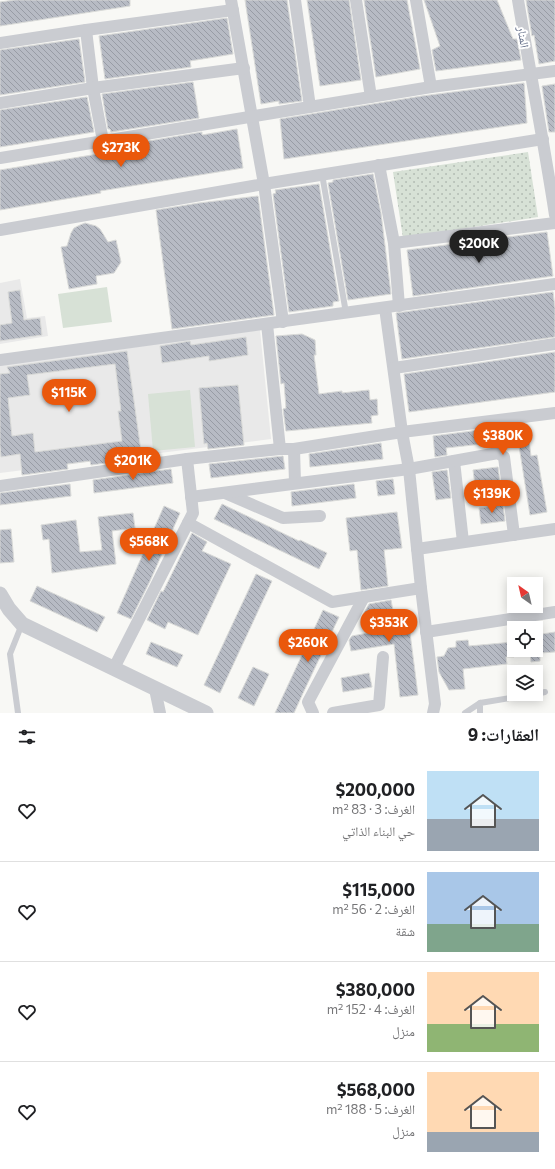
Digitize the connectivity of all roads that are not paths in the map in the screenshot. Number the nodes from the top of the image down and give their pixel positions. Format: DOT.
graph roads {
  1 [pos="294,0"];
  2 [pos="356,0"];
  3 [pos="416,0"];
  4 [pos="518,0"];
  5 [pos="232,5"];
  6 [pos="86,30"];
  7 [pos="0,43"];
  8 [pos="244,68"];
  9 [pos="555,71"];
  10 [pos="530,73"];
  11 [pos="431,87"];
  12 [pos="93,88"];
  13 [pos="371,97"];
  14 [pos="0,103"];
  15 [pos="310,107"];
  16 [pos="253,117"];
  17 [pos="543,139"];
  18 [pos="103,141"];
  19 [pos="0,158"];
  20 [pos="379,165"];
  21 [pos="322,174"];
  22 [pos="264,184"];
  23 [pos="555,215"];
  24 [pos="555,223"];
  25 [pos="0,230"];
  26 [pos="394,244"];
  27 [pos="555,284"];
  28 [pos="399,306"];
  29 [pos="385,308"];
  30 [pos="346,313"];
  31 [pos="282,322"];
  32 [pos="267,324"];
  33 [pos="555,344"];
  34 [pos="0,360"];
  35 [pos="394,368"];
  36 [pos="555,413"];
  37 [pos="402,432"];
  38 [pos="280,449"];
  39 [pos="294,449"];
  40 [pos="187,459"];
  41 [pos="454,461"];
  42 [pos="409,469"];
  43 [pos="295,483"];
  44 [pos="0,486"];
  45 [pos="223,493"];
  46 [pos="191,497"];
  47 [pos="320,516"];
  48 [pos="188,523"];
  49 [pos="555,529"];
  50 [pos="514,535"];
  51 [pos="463,542"];
  52 [pos="417,549"];
  53 [pos="421,588"];
  54 [pos="0,594"];
  55 [pos="364,597"];
  56 [pos="555,612"];
  57 [pos="22,624"];
  58 [pos="426,632"];
  59 [pos="383,657"];
  60 [pos="114,668"];
  61 [pos="155,689"];
  62 [pos="507,699"];
  63 [pos="480,703"];
  64 [pos="18,713"];
  65 [pos="160,713"];
  66 [pos="206,713"];
  67 [pos="313,713"];
  68 [pos="333,713"];
  69 [pos="433,713"];
  70 [pos="465,713"];
  71 [pos="480,713"];
  1 -- 15 [label="street"];
  2 -- 13 [label="street"];
  3 -- 11 [label="street"];
  4 -- 10 [label="street, المنار"];
  5 -- 6 [label="street"];
  5 -- 8 [label="street"];
  6 -- 7 [label="street"];
  6 -- 12 [label="street"];
  8 -- 12 [label="street"];
  8 -- 16 [label="street"];
  9 -- 10 [label="street"];
  10 -- 11 [label="street"];
  10 -- 17 [label="street, المنار"];
  11 -- 13 [label="street"];
  12 -- 14 [label="street"];
  12 -- 18 [label="street"];
  13 -- 15 [label="street"];
  15 -- 16 [label="street"];
  16 -- 18 [label="street"];
  16 -- 22 [label="street"];
  17 -- 20 [label="street"];
  17 -- 23 [label="street, المنار"];
  18 -- 19 [label="street"];
  20 -- 21 [label="street"];
  20 -- 26 [label="street"];
  21 -- 22 [label="street"];
  21 -- 30 [label="lane"];
  22 -- 25 [label="street"];
  22 -- 31 [label="street"];
  24 -- 26 [label="street"];
  26 -- 28 [label="street"];
  27 -- 28 [label="street"];
  28 -- 29 [label="street"];
  29 -- 30 [label="street"];
  29 -- 35 [label="street"];
  30 -- 31 [label="street"];
  31 -- 32 [label="street"];
  32 -- 34 [label="street"];
  32 -- 38 [label="street"];
  33 -- 35 [label="street"];
  35 -- 37 [label="street"];
  36 -- 37 [label="street"];
  37 -- 39 [label="street"];
  37 -- 42 [label="street"];
  38 -- 39 [label="street"];
  38 -- 40 [label="street"];
  39 -- 43 [label="street"];
  40 -- 44 [label="street"];
  40 -- 46 [label="street"];
  41 -- 42 [label="street"];
  41 -- 50 [label="street"];
  41 -- 51 [label="street"];
  42 -- 43 [label="street"];
  42 -- 52 [label="street"];
  43 -- 45 [label="street"];
  45 -- 46 [label="street"];
  45 -- 47 [label="street"];
  46 -- 48 [label="street"];
  48 -- 55 [label="street"];
  48 -- 60 [label="street"];
  49 -- 50 [label="street"];
  50 -- 51 [label="street"];
  51 -- 52 [label="street"];
  52 -- 53 [label="street"];
  53 -- 55 [label="street"];
  53 -- 58 [label="street"];
  54 -- 57 [label="street"];
  55 -- 67 [label="street"];
  56 -- 58 [label="street"];
  57 -- 60 [label="street"];
  57 -- 64 [label="lane"];
  58 -- 69 [label="street"];
  59 -- 68 [label="street"];
  60 -- 61 [label="street"];
  61 -- 65 [label="street"];
  61 -- 66 [label="street"];
  62 -- 63 [label="lane"];
  63 -- 70 [label="lane"];
  63 -- 71 [label="lane"];
}
